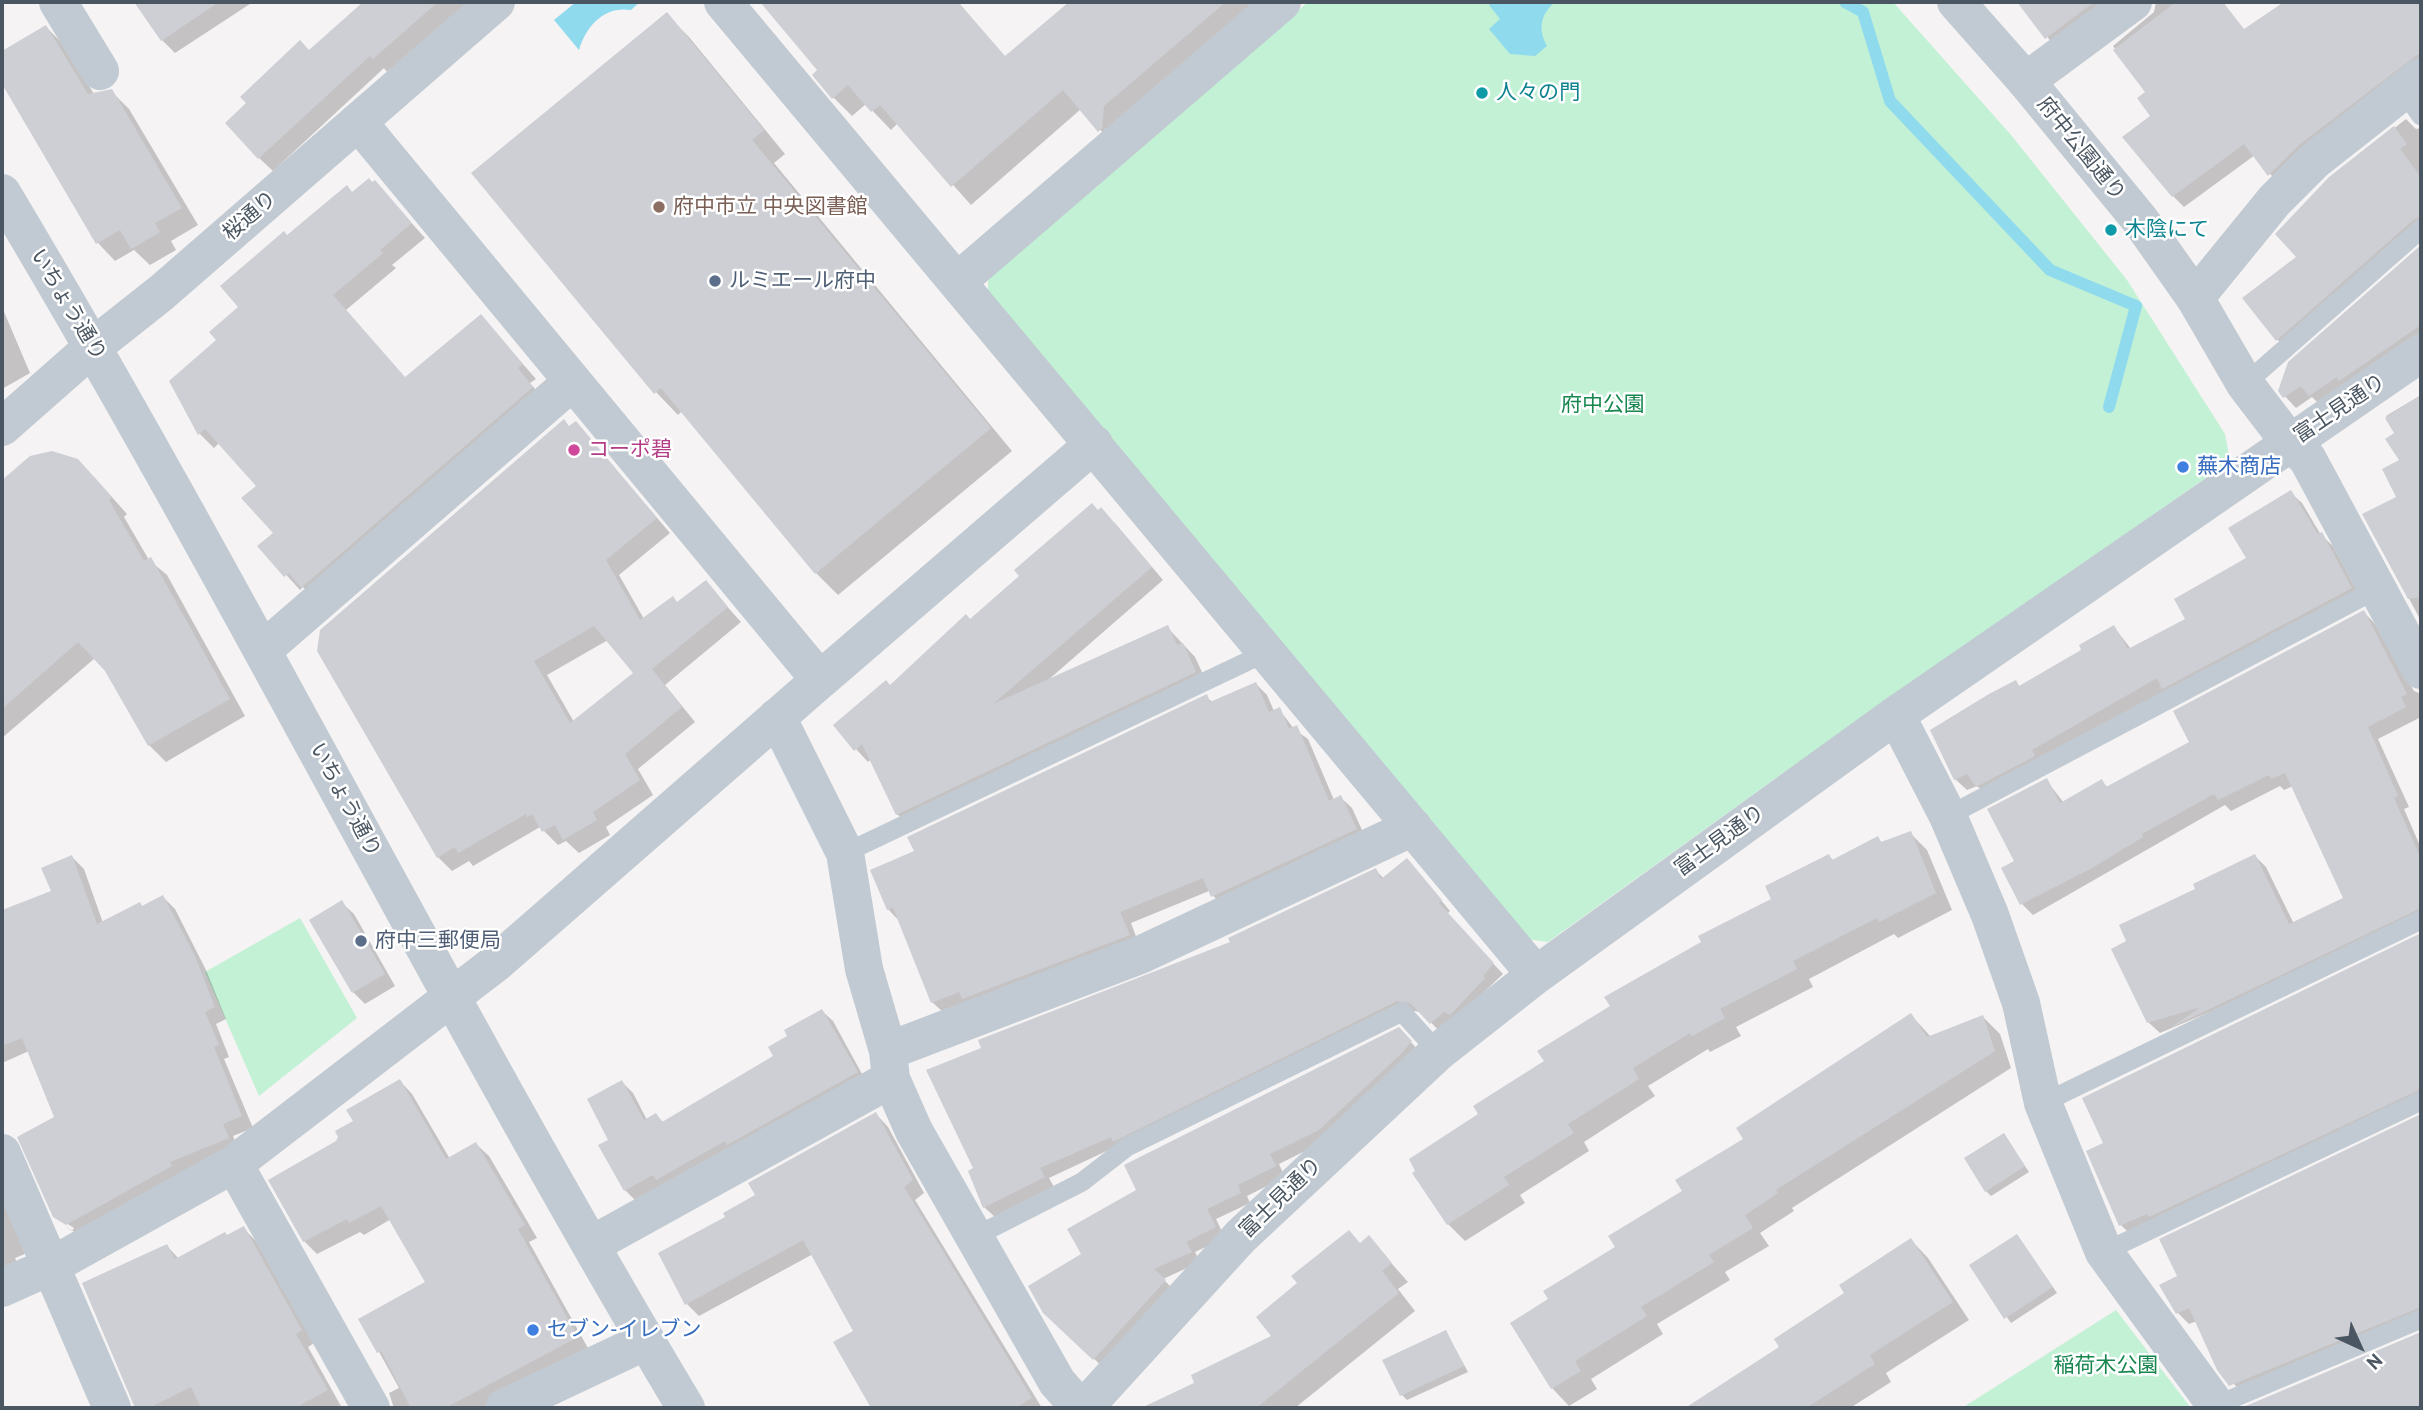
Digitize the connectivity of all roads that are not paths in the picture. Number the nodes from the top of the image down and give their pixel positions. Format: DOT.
graph roads {
  1 [pos="58,2"];
  2 [pos="496,2"];
  3 [pos="723,2"];
  4 [pos="1282,2"];
  5 [pos="1956,2"];
  6 [pos="2133,2"];
  7 [pos="100,71"];
  8 [pos="2026,81"];
  9 [pos="2415,95"];
  10 [pos="358,122"];
  11 [pos="2,193"];
  12 [pos="2421,229"];
  13 [pos="958,281"];
  14 [pos="2195,298"];
  15 [pos="94,346"];
  16 [pos="2421,353"];
  17 [pos="572,382"];
  18 [pos="2245,384"];
  19 [pos="2,427"];
  20 [pos="2290,443"];
  21 [pos="1094,444"];
  22 [pos="2379,588"];
  23 [pos="263,650"];
  24 [pos="1267,652"];
  25 [pos="2421,670"];
  26 [pos="820,680"];
  27 [pos="1896,715"];
  28 [pos="777,717"];
  29 [pos="1948,816"];
  30 [pos="1413,827"];
  31 [pos="845,853"];
  32 [pos="2421,920"];
  33 [pos="1536,975"];
  34 [pos="451,996"];
  35 [pos="1438,1052"];
  36 [pos="890,1065"];
  37 [pos="2421,1101"];
  38 [pos="2043,1103"];
  39 [pos="2,1153"];
  40 [pos="234,1164"];
  41 [pos="974,1237"];
  42 [pos="591,1245"];
  43 [pos="2104,1252"];
  44 [pos="49,1267"];
  45 [pos="2,1288"];
  46 [pos="2421,1320"];
  47 [pos="646,1341"];
  48 [pos="2217,1407"];
  49 [pos="112,1408"];
  50 [pos="370,1408"];
  51 [pos="504,1408"];
  52 [pos="686,1408"];
  53 [pos="1082,1408"];
  1 -- 7 [label="street"];
  2 -- 10 [label="street, 桜通り"];
  3 -- 13 [label="street"];
  4 -- 13 [label="street"];
  5 -- 8 [label="street, 府中公園通り"];
  6 -- 8 [label="street"];
  8 -- 14 [label="street, 府中公園通り"];
  9 -- 14 [label="street"];
  10 -- 15 [label="street, 桜通り"];
  10 -- 17 [label="street"];
  11 -- 15 [label="street, いちょう通り"];
  12 -- 18 [label="lane"];
  13 -- 21 [label="street"];
  14 -- 18 [label="street, 府中公園通り"];
  15 -- 19 [label="street, 桜通り"];
  15 -- 23 [label="street, いちょう通り"];
  16 -- 20 [label="street, 富士見通り"];
  17 -- 23 [label="street"];
  17 -- 26 [label="street"];
  18 -- 20 [label="street, 府中公園通り"];
  20 -- 22 [label="street, 府中公園通り"];
  20 -- 27 [label="street, 富士見通り"];
  21 -- 24 [label="street"];
  21 -- 26 [label="street"];
  22 -- 25 [label="street, 府中公園通り"];
  22 -- 29 [label="lane"];
  23 -- 34 [label="street, いちょう通り"];
  24 -- 30 [label="street"];
  24 -- 31 [label="lane"];
  26 -- 28 [label="street"];
  27 -- 29 [label="street"];
  27 -- 33 [label="street, 富士見通り"];
  28 -- 31 [label="street"];
  28 -- 34 [label="street"];
  29 -- 38 [label="street"];
  30 -- 33 [label="street"];
  30 -- 36 [label="street"];
  31 -- 36 [label="street"];
  32 -- 38 [label="lane"];
  33 -- 35 [label="street, 富士見通り"];
  34 -- 40 [label="street"];
  34 -- 42 [label="street, いちょう通り"];
  35 -- 41 [label="lane"];
  35 -- 53 [label="street, 富士見通り"];
  36 -- 41 [label="street"];
  36 -- 42 [label="street"];
  37 -- 43 [label="lane"];
  38 -- 43 [label="street"];
  39 -- 44 [label="street"];
  40 -- 44 [label="street"];
  40 -- 50 [label="street"];
  41 -- 53 [label="street"];
  42 -- 47 [label="street, いちょう通り"];
  43 -- 48 [label="street"];
  44 -- 45 [label="street"];
  44 -- 49 [label="street"];
  46 -- 48 [label="lane"];
  47 -- 51 [label="street"];
  47 -- 52 [label="street, いちょう通り"];
}
